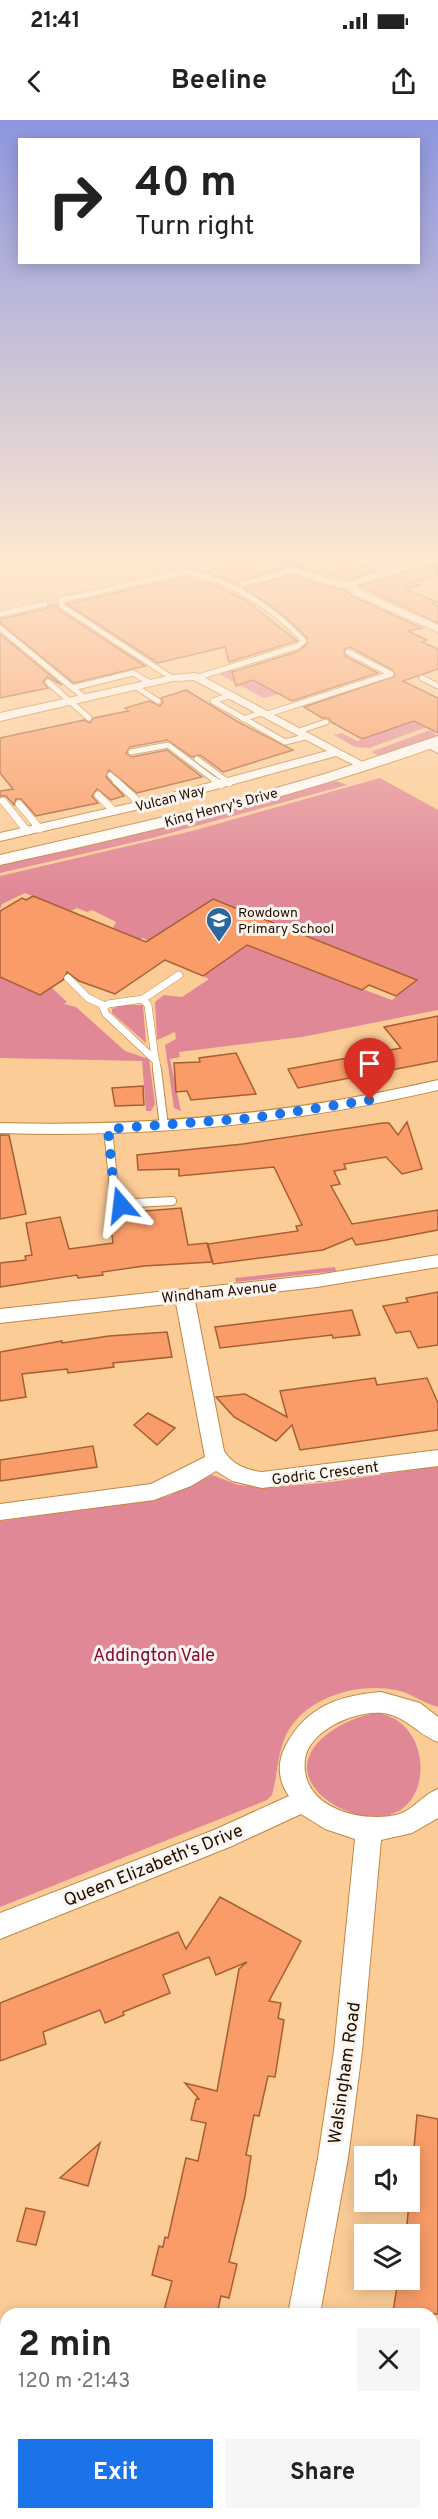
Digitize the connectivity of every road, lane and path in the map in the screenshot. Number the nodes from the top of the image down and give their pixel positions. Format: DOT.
graph roads {
  1 [pos="49,669"];
  2 [pos="158,669"];
  3 [pos="220,669"];
  4 [pos="381,669"];
  5 [pos="199,677"];
  6 [pos="172,678"];
  7 [pos="422,678"];
  8 [pos="48,682"];
  9 [pos="150,684"];
  10 [pos="438,686"];
  11 [pos="136,687"];
  12 [pos="72,688"];
  13 [pos="232,694"];
  14 [pos="86,699"];
  15 [pos="158,701"];
  16 [pos="71,702"];
  17 [pos="266,713"];
  18 [pos="0,717"];
  19 [pos="89,718"];
  20 [pos="243,719"];
  21 [pos="326,722"];
  22 [pos="304,733"];
  23 [pos="435,745"];
  24 [pos="184,750"];
  25 [pos="131,752"];
  26 [pos="338,752"];
  27 [pos="364,766"];
  28 [pos="110,776"];
  29 [pos="225,784"];
  30 [pos="98,795"];
  31 [pos="3,801"];
  32 [pos="19,804"];
  33 [pos="142,805"];
  34 [pos="114,811"];
  35 [pos="33,830"];
  36 [pos="4,836"];
  37 [pos="22,855"];
  38 [pos="0,860"];
  39 [pos="179,975"];
  40 [pos="68,978"];
  41 [pos="143,999"];
  42 [pos="105,1006"];
  43 [pos="155,1058"];
  44 [pos="438,1085"];
  45 [pos="164,1126"];
  46 [pos="0,1128"];
  47 [pos="108,1129"];
  48 [pos="172,1201"];
  49 [pos="438,1261"];
  50 [pos="184,1295"];
  51 [pos="0,1316"];
  52 [pos="438,1458"];
  53 [pos="217,1460"];
  54 [pos="0,1512"];
  55 [pos="438,1731"];
  56 [pos="438,1800"];
  57 [pos="304,1801"];
  58 [pos="369,1829"];
  59 [pos="0,1926"];
  60 [pos="305,2308"];
  1 -- 12 [label="lane"];
  2 -- 6 [label="lane"];
  3 -- 5 [label="lane"];
  4 -- 17 [label="lane"];
  5 -- 6 [label="street"];
  5 -- 13 [label="street"];
  6 -- 9 [label="street"];
  7 -- 10 [label="lane"];
  8 -- 16 [label="lane"];
  9 -- 11 [label="street"];
  9 -- 12 [label="lane"];
  11 -- 14 [label="street"];
  11 -- 15 [label="lane"];
  12 -- 14 [label="lane"];
  13 -- 17 [label="street"];
  13 -- 20 [label="lane"];
  14 -- 16 [label="street"];
  16 -- 18 [label="street"];
  16 -- 19 [label="lane"];
  17 -- 20 [label="lane"];
  17 -- 22 [label="street"];
  20 -- 22 [label="lane"];
  21 -- 22 [label="lane"];
  22 -- 26 [label="street"];
  23 -- 27 [label="street, King Henry's Drive"];
  24 -- 29 [label="lane"];
  25 -- 29 [label="lane"];
  26 -- 27 [label="street"];
  26 -- 29 [label="street, Vulcan Way"];
  27 -- 37 [label="street, King Henry's Drive"];
  28 -- 33 [label="lane"];
  29 -- 33 [label="street, Vulcan Way"];
  30 -- 34 [label="lane"];
  31 -- 35 [label="lane"];
  32 -- 35 [label="lane"];
  33 -- 34 [label="street, Vulcan Way"];
  34 -- 35 [label="street, Vulcan Way"];
  35 -- 36 [label="street, Vulcan Way"];
  36 -- 37 [label="street"];
  37 -- 38 [label="street, King Henry's Drive"];
  39 -- 41 [label="lane"];
  40 -- 42 [label="lane"];
  41 -- 42 [label="lane"];
  41 -- 43 [label="lane"];
  42 -- 43 [label="lane"];
  43 -- 45 [label="lane"];
  44 -- 45 [label="street"];
  45 -- 47 [label="street"];
  46 -- 47 [label="street"];
  47 -- 48 [label="lane"];
  49 -- 50 [label="street, Windham Avenue"];
  50 -- 51 [label="street, Windham Avenue"];
  50 -- 53 [label="street"];
  52 -- 53 [label="street, Godric Crescent"];
  53 -- 54 [label="street"];
  55 -- 57 [label="street"];
  56 -- 58 [label="street"];
  57 -- 58 [label="street"];
  57 -- 59 [label="street, Queen Elizabeth's Drive"];
  58 -- 60 [label="street, Walsingham Road"];
}
